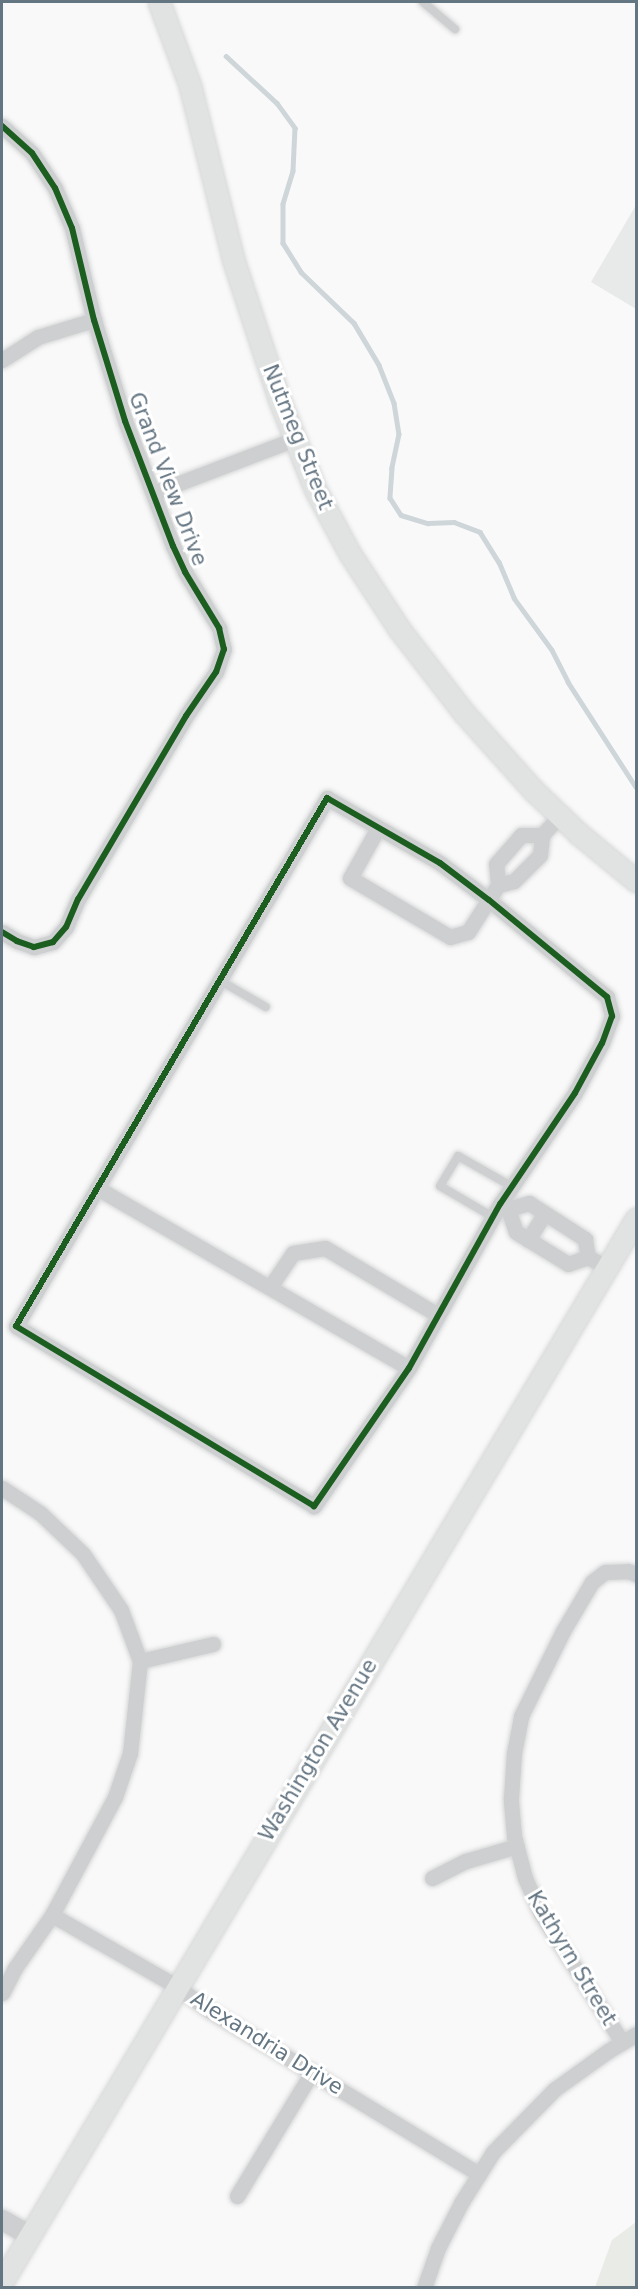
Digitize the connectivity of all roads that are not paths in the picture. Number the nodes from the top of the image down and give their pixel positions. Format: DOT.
graph roads {
  1 [pos="159,2"];
  2 [pos="423,2"];
  3 [pos="455,29"];
  4 [pos="2,126"];
  5 [pos="94,320"];
  6 [pos="2,360"];
  7 [pos="295,439"];
  8 [pos="153,493"];
  9 [pos="560,816"];
  10 [pos="378,828"];
  11 [pos="542,835"];
  12 [pos="508,850"];
  13 [pos="527,868"];
  14 [pos="636,881"];
  15 [pos="498,885"];
  16 [pos="489,900"];
  17 [pos="2,932"];
  18 [pos="219,980"];
  19 [pos="266,1007"];
  20 [pos="511,1186"];
  21 [pos="97,1188"];
  22 [pos="500,1210"];
  23 [pos="544,1214"];
  24 [pos="636,1219"];
  25 [pos="528,1240"];
  26 [pos="588,1257"];
  27 [pos="608,1268"];
  28 [pos="270,1287"];
  29 [pos="438,1315"];
  30 [pos="409,1368"];
  31 [pos="2,1488"];
  32 [pos="636,1574"];
  33 [pos="213,1644"];
  34 [pos="140,1661"];
  35 [pos="517,1846"];
  36 [pos="432,1878"];
  37 [pos="52,1915"];
  38 [pos="176,1986"];
  39 [pos="2,1993"];
  40 [pos="636,2034"];
  41 [pos="622,2042"];
  42 [pos="312,2072"];
  43 [pos="479,2174"];
  44 [pos="237,2196"];
  45 [pos="2,2220"];
  46 [pos="29,2235"];
  47 [pos="2,2282"];
  48 [pos="424,2288"];
  1 -- 7 [label="main road, Nutmeg Street"];
  2 -- 3 [label="lane"];
  4 -- 5 [label="street, Grand View Drive"];
  5 -- 6 [label="street"];
  5 -- 8 [label="street, Grand View Drive"];
  7 -- 8 [label="street"];
  7 -- 9 [label="main road, Nutmeg Street"];
  8 -- 17 [label="street, Grand View Drive"];
  9 -- 11 [label="street"];
  9 -- 14 [label="main road, Nutmeg Street"];
  10 -- 16 [label="street"];
  10 -- 16 [label="street"];
  10 -- 18 [label="street"];
  11 -- 12 [label="street"];
  11 -- 13 [label="street"];
  12 -- 13 [label="street"];
  12 -- 15 [label="street"];
  13 -- 15 [label="street"];
  15 -- 16 [label="street"];
  16 -- 20 [label="street"];
  18 -- 19 [label="lane"];
  18 -- 21 [label="street"];
  20 -- 22 [label="street"];
  20 -- 22 [label="lane"];
  21 -- 28 [label="street"];
  21 -- 30 [label="street"];
  22 -- 23 [label="street"];
  22 -- 25 [label="street"];
  22 -- 29 [label="street"];
  23 -- 25 [label="street"];
  23 -- 26 [label="street"];
  24 -- 27 [label="main road, Washington Avenue"];
  25 -- 26 [label="street"];
  26 -- 27 [label="street"];
  27 -- 38 [label="main road, Washington Avenue"];
  28 -- 29 [label="street"];
  28 -- 30 [label="street"];
  29 -- 30 [label="street"];
  31 -- 34 [label="street"];
  32 -- 35 [label="street, Kathyrn Street"];
  33 -- 34 [label="street"];
  34 -- 37 [label="street"];
  35 -- 36 [label="street"];
  35 -- 41 [label="street, Kathyrn Street"];
  37 -- 38 [label="street, Alexandria Drive"];
  37 -- 39 [label="street"];
  38 -- 42 [label="street, Alexandria Drive"];
  38 -- 46 [label="main road, Washington Avenue"];
  40 -- 41 [label="street"];
  41 -- 43 [label="street"];
  42 -- 43 [label="street, Alexandria Drive"];
  42 -- 44 [label="street"];
  43 -- 48 [label="street"];
  45 -- 46 [label="street"];
  46 -- 47 [label="main road, Washington Avenue"];
}
